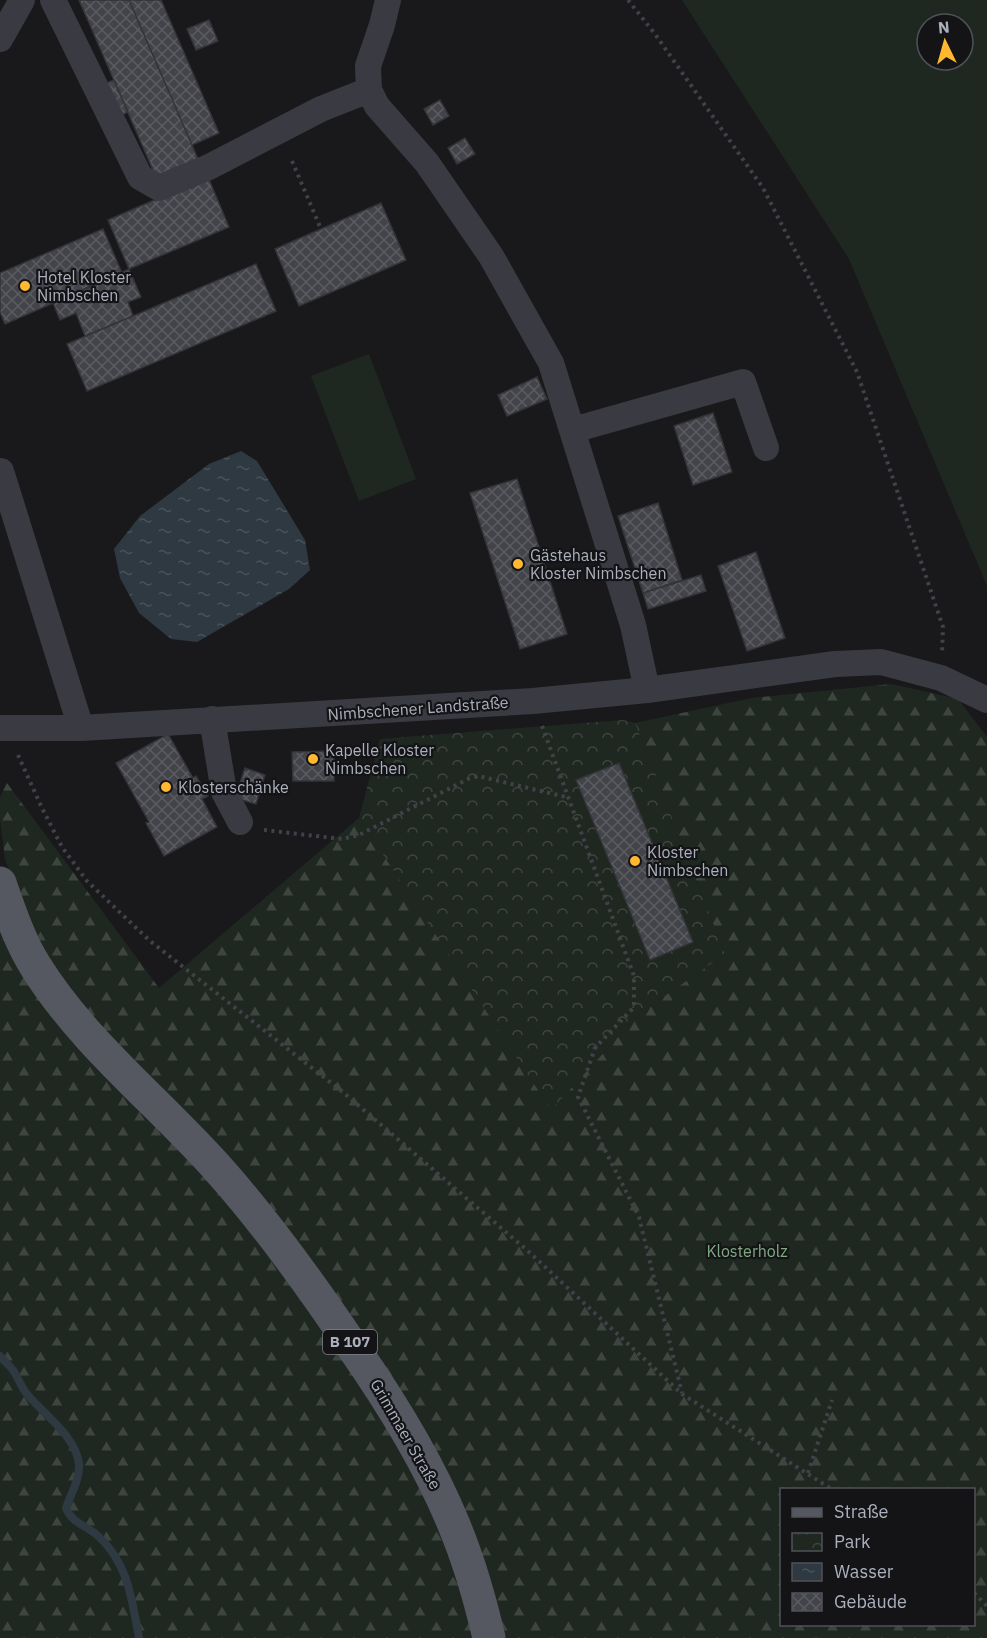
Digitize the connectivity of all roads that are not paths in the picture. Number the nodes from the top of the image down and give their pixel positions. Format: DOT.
graph roads {
  1 [pos="22,0"];
  2 [pos="53,0"];
  3 [pos="388,0"];
  4 [pos="0,39"];
  5 [pos="369,90"];
  6 [pos="573,430"];
  7 [pos="766,448"];
  8 [pos="1,471"];
  9 [pos="647,690"];
  10 [pos="987,700"];
  11 [pos="212,719"];
  12 [pos="81,728"];
  13 [pos="3,729"];
  14 [pos="240,822"];
  15 [pos="0,883"];
  16 [pos="489,1638"];
  1 -- 4 [label="street"];
  2 -- 5 [label="street"];
  3 -- 5 [label="street"];
  5 -- 6 [label="street"];
  6 -- 7 [label="street"];
  6 -- 9 [label="street"];
  8 -- 12 [label="street"];
  9 -- 10 [label="street, Nimbschener Landstraße"];
  9 -- 11 [label="street, Nimbschener Landstraße"];
  11 -- 12 [label="street, Nimbschener Landstraße"];
  11 -- 14 [label="street"];
  12 -- 13 [label="street, Nimbschener Landstraße"];
  15 -- 16 [label="main road, Grimmaer Straße / B 107"];
}
